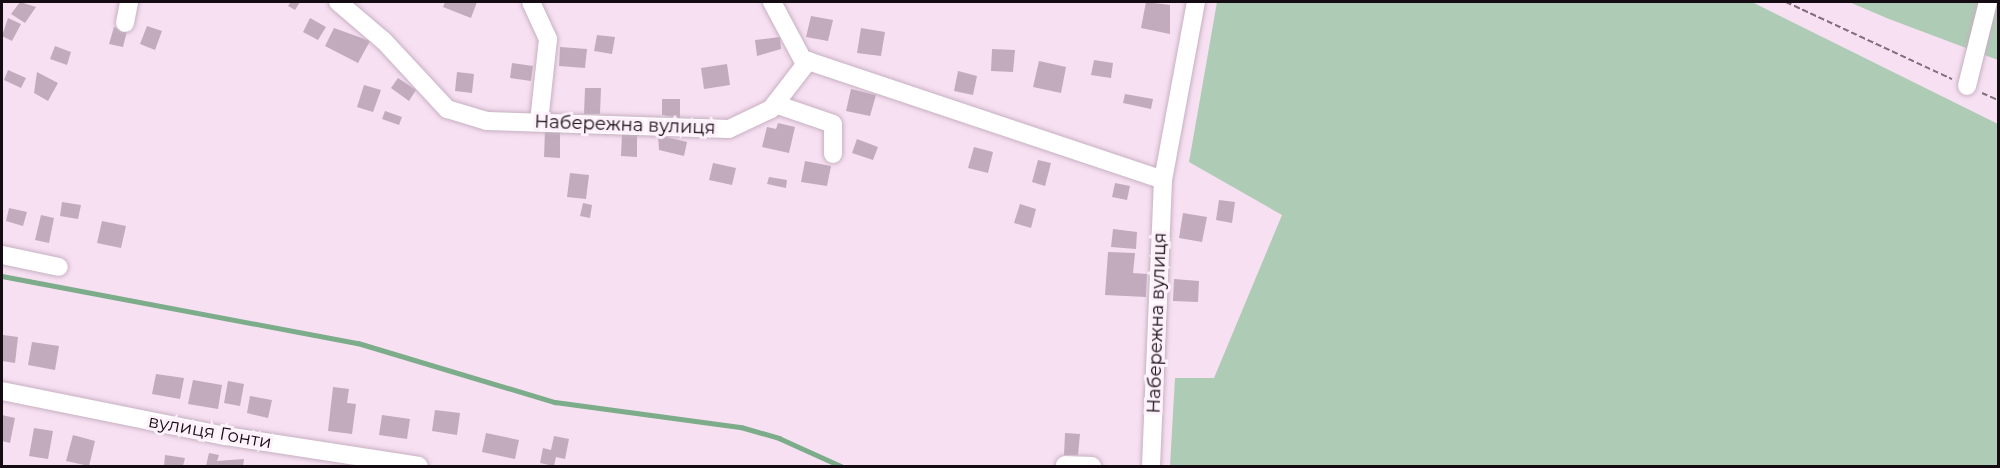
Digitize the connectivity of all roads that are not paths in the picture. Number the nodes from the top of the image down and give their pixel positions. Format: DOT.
graph roads {
  1 [pos="129,2"];
  2 [pos="338,2"];
  3 [pos="531,2"];
  4 [pos="772,2"];
  5 [pos="1196,2"];
  6 [pos="1988,2"];
  7 [pos="125,23"];
  8 [pos="806,64"];
  9 [pos="1967,86"];
  10 [pos="775,104"];
  11 [pos="539,122"];
  12 [pos="833,154"];
  13 [pos="1163,180"];
  14 [pos="2,255"];
  15 [pos="59,267"];
  16 [pos="2,391"];
  17 [pos="1065,465"];
  18 [pos="419,466"];
  19 [pos="1092,466"];
  20 [pos="1151,466"];
  1 -- 7 [label="street"];
  2 -- 11 [label="street, Набережна вулиця"];
  3 -- 11 [label="street"];
  4 -- 8 [label="street"];
  5 -- 13 [label="street, Набережна вулиця"];
  6 -- 9 [label="street"];
  8 -- 10 [label="street, Набережна вулиця"];
  8 -- 13 [label="street"];
  10 -- 11 [label="street, Набережна вулиця"];
  10 -- 12 [label="street"];
  13 -- 20 [label="street, Набережна вулиця"];
  14 -- 15 [label="street"];
  16 -- 18 [label="street, вулиця Гонти"];
  17 -- 19 [label="street"];
}
